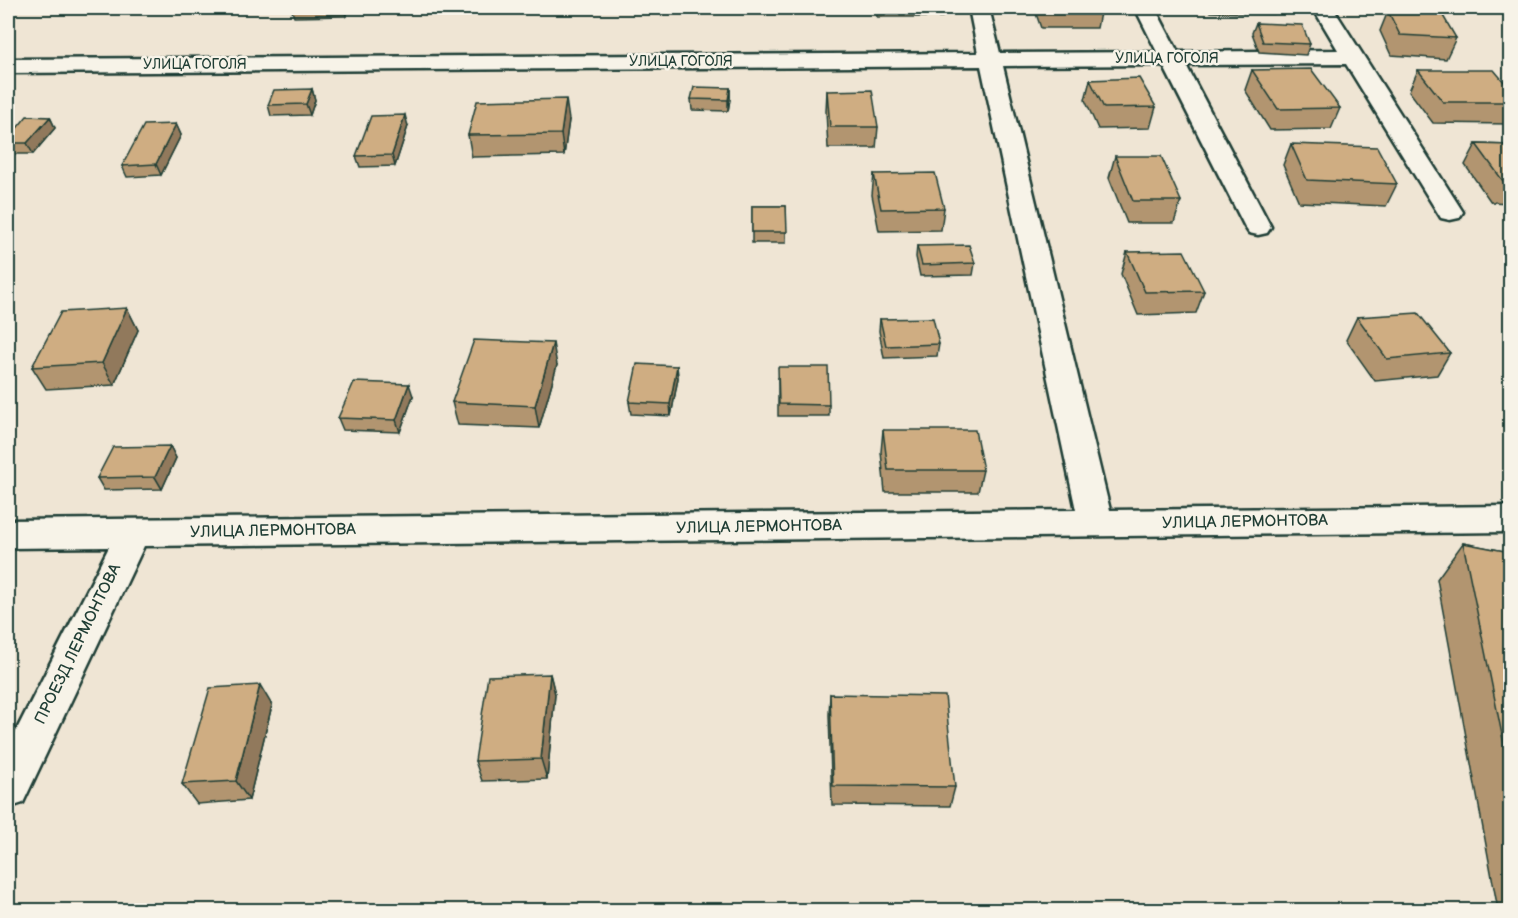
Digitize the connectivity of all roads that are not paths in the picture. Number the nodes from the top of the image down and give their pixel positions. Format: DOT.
graph roads {
  1 [pos="979,8"];
  2 [pos="1145,8"];
  3 [pos="1323,8"];
  4 [pos="1355,57"];
  5 [pos="1172,58"];
  6 [pos="990,59"];
  7 [pos="8,66"];
  8 [pos="1450,212"];
  9 [pos="1258,227"];
  10 [pos="1510,519"];
  11 [pos="1095,524"];
  12 [pos="133,533"];
  13 [pos="8,534"];
  14 [pos="8,789"];
  1 -- 6 [label="street"];
  2 -- 5 [label="street"];
  3 -- 4 [label="street"];
  4 -- 5 [label="street, УЛИЦА ГОГОЛЯ"];
  4 -- 8 [label="street"];
  5 -- 6 [label="street, УЛИЦА ГОГОЛЯ"];
  5 -- 9 [label="street"];
  6 -- 7 [label="street, УЛИЦА ГОГОЛЯ"];
  6 -- 11 [label="street"];
  10 -- 11 [label="street, УЛИЦА ЛЕРМОНТОВА"];
  11 -- 12 [label="street, УЛИЦА ЛЕРМОНТОВА"];
  12 -- 13 [label="street, УЛИЦА ЛЕРМОНТОВА"];
  12 -- 14 [label="street, ПРОЕЗД ЛЕРМОНТОВА"];
}
